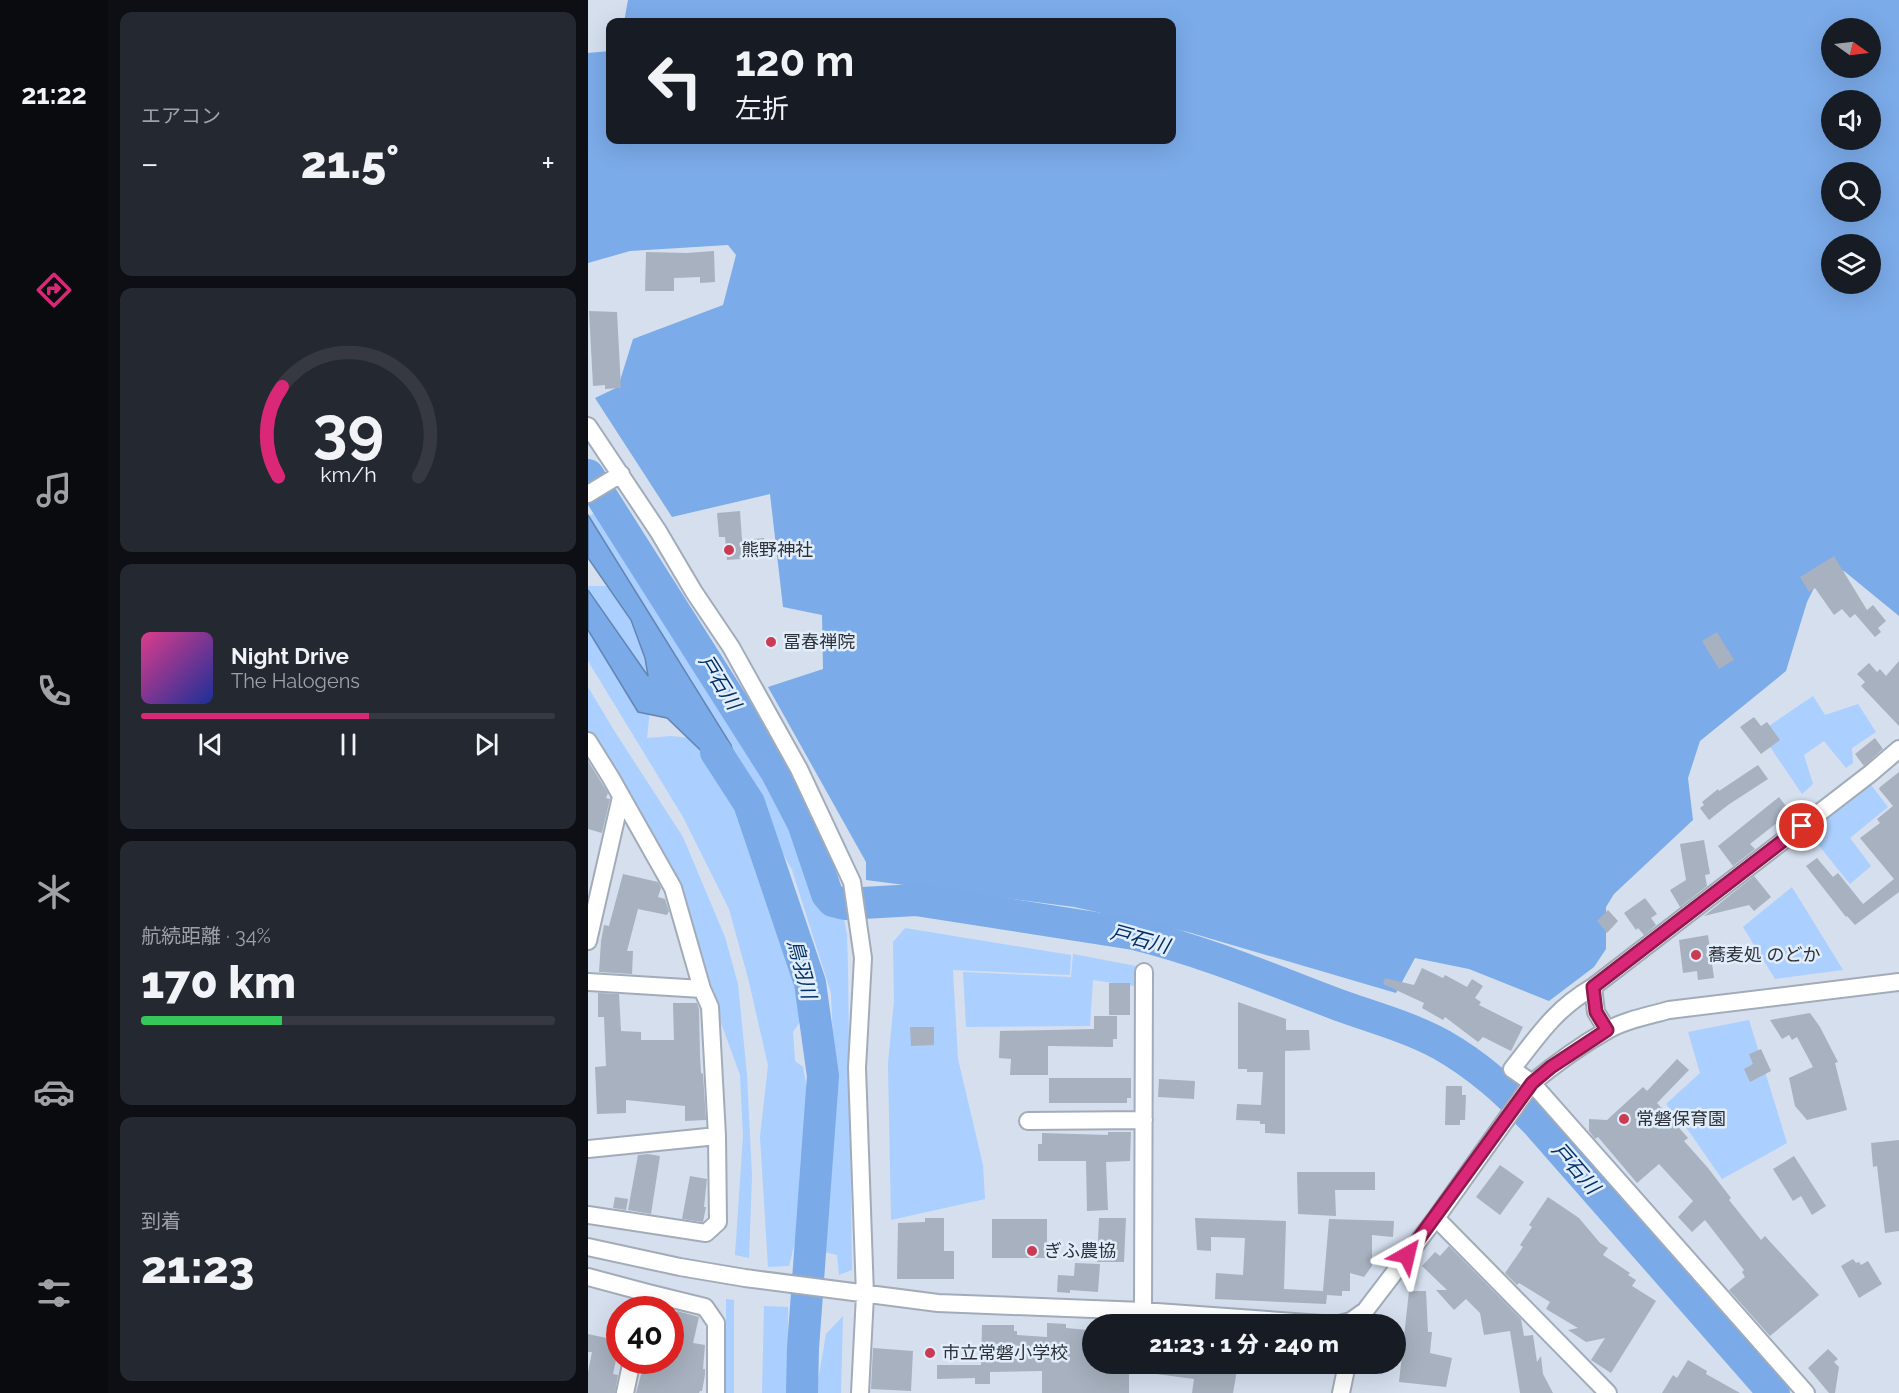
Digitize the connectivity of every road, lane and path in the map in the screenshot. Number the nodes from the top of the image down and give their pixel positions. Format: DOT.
graph roads {
  1 [pos="588,426"];
  2 [pos="616,477"];
  3 [pos="588,494"];
  4 [pos="588,741"];
  5 [pos="1899,749"];
  6 [pos="621,797"];
  7 [pos="588,942"];
  8 [pos="1144,972"];
  9 [pos="588,982"];
  10 [pos="1899,982"];
  11 [pos="1593,987"];
  12 [pos="702,989"];
  13 [pos="1607,1030"];
  14 [pos="1529,1086"];
  15 [pos="1144,1120"];
  16 [pos="1028,1121"];
  17 [pos="717,1136"];
  18 [pos="588,1149"];
  19 [pos="588,1215"];
  20 [pos="1436,1218"];
  21 [pos="588,1247"];
  22 [pos="588,1277"];
  23 [pos="648,1293"];
  24 [pos="859,1294"];
  25 [pos="647,1296"];
  26 [pos="1143,1311"];
  27 [pos="1184,1314"];
  28 [pos="1361,1314"];
  29 [pos="629,1374"];
  30 [pos="1345,1374"];
  31 [pos="625,1393"];
  32 [pos="716,1393"];
  33 [pos="861,1393"];
  34 [pos="1341,1393"];
  35 [pos="1608,1393"];
  36 [pos="1806,1393"];
  1 -- 2 [label="street"];
  2 -- 3 [label="street"];
  2 -- 24 [label="street"];
  4 -- 6 [label="street"];
  5 -- 11 [label="street"];
  6 -- 7 [label="street"];
  6 -- 12 [label="street"];
  8 -- 15 [label="street"];
  9 -- 12 [label="street"];
  10 -- 13 [label="street"];
  11 -- 13 [label="street"];
  11 -- 14 [label="street"];
  12 -- 17 [label="street"];
  13 -- 14 [label="street"];
  14 -- 20 [label="street"];
  14 -- 36 [label="street"];
  15 -- 16 [label="street"];
  15 -- 26 [label="street"];
  17 -- 18 [label="street"];
  17 -- 19 [label="street"];
  20 -- 28 [label="street"];
  20 -- 35 [label="street"];
  21 -- 24 [label="street"];
  22 -- 23 [label="street"];
  23 -- 25 [label="street"];
  23 -- 32 [label="street"];
  24 -- 26 [label="street"];
  24 -- 33 [label="street"];
  26 -- 27 [label="street"];
  29 -- 31 [label="street"];
  30 -- 34 [label="street"];
}
